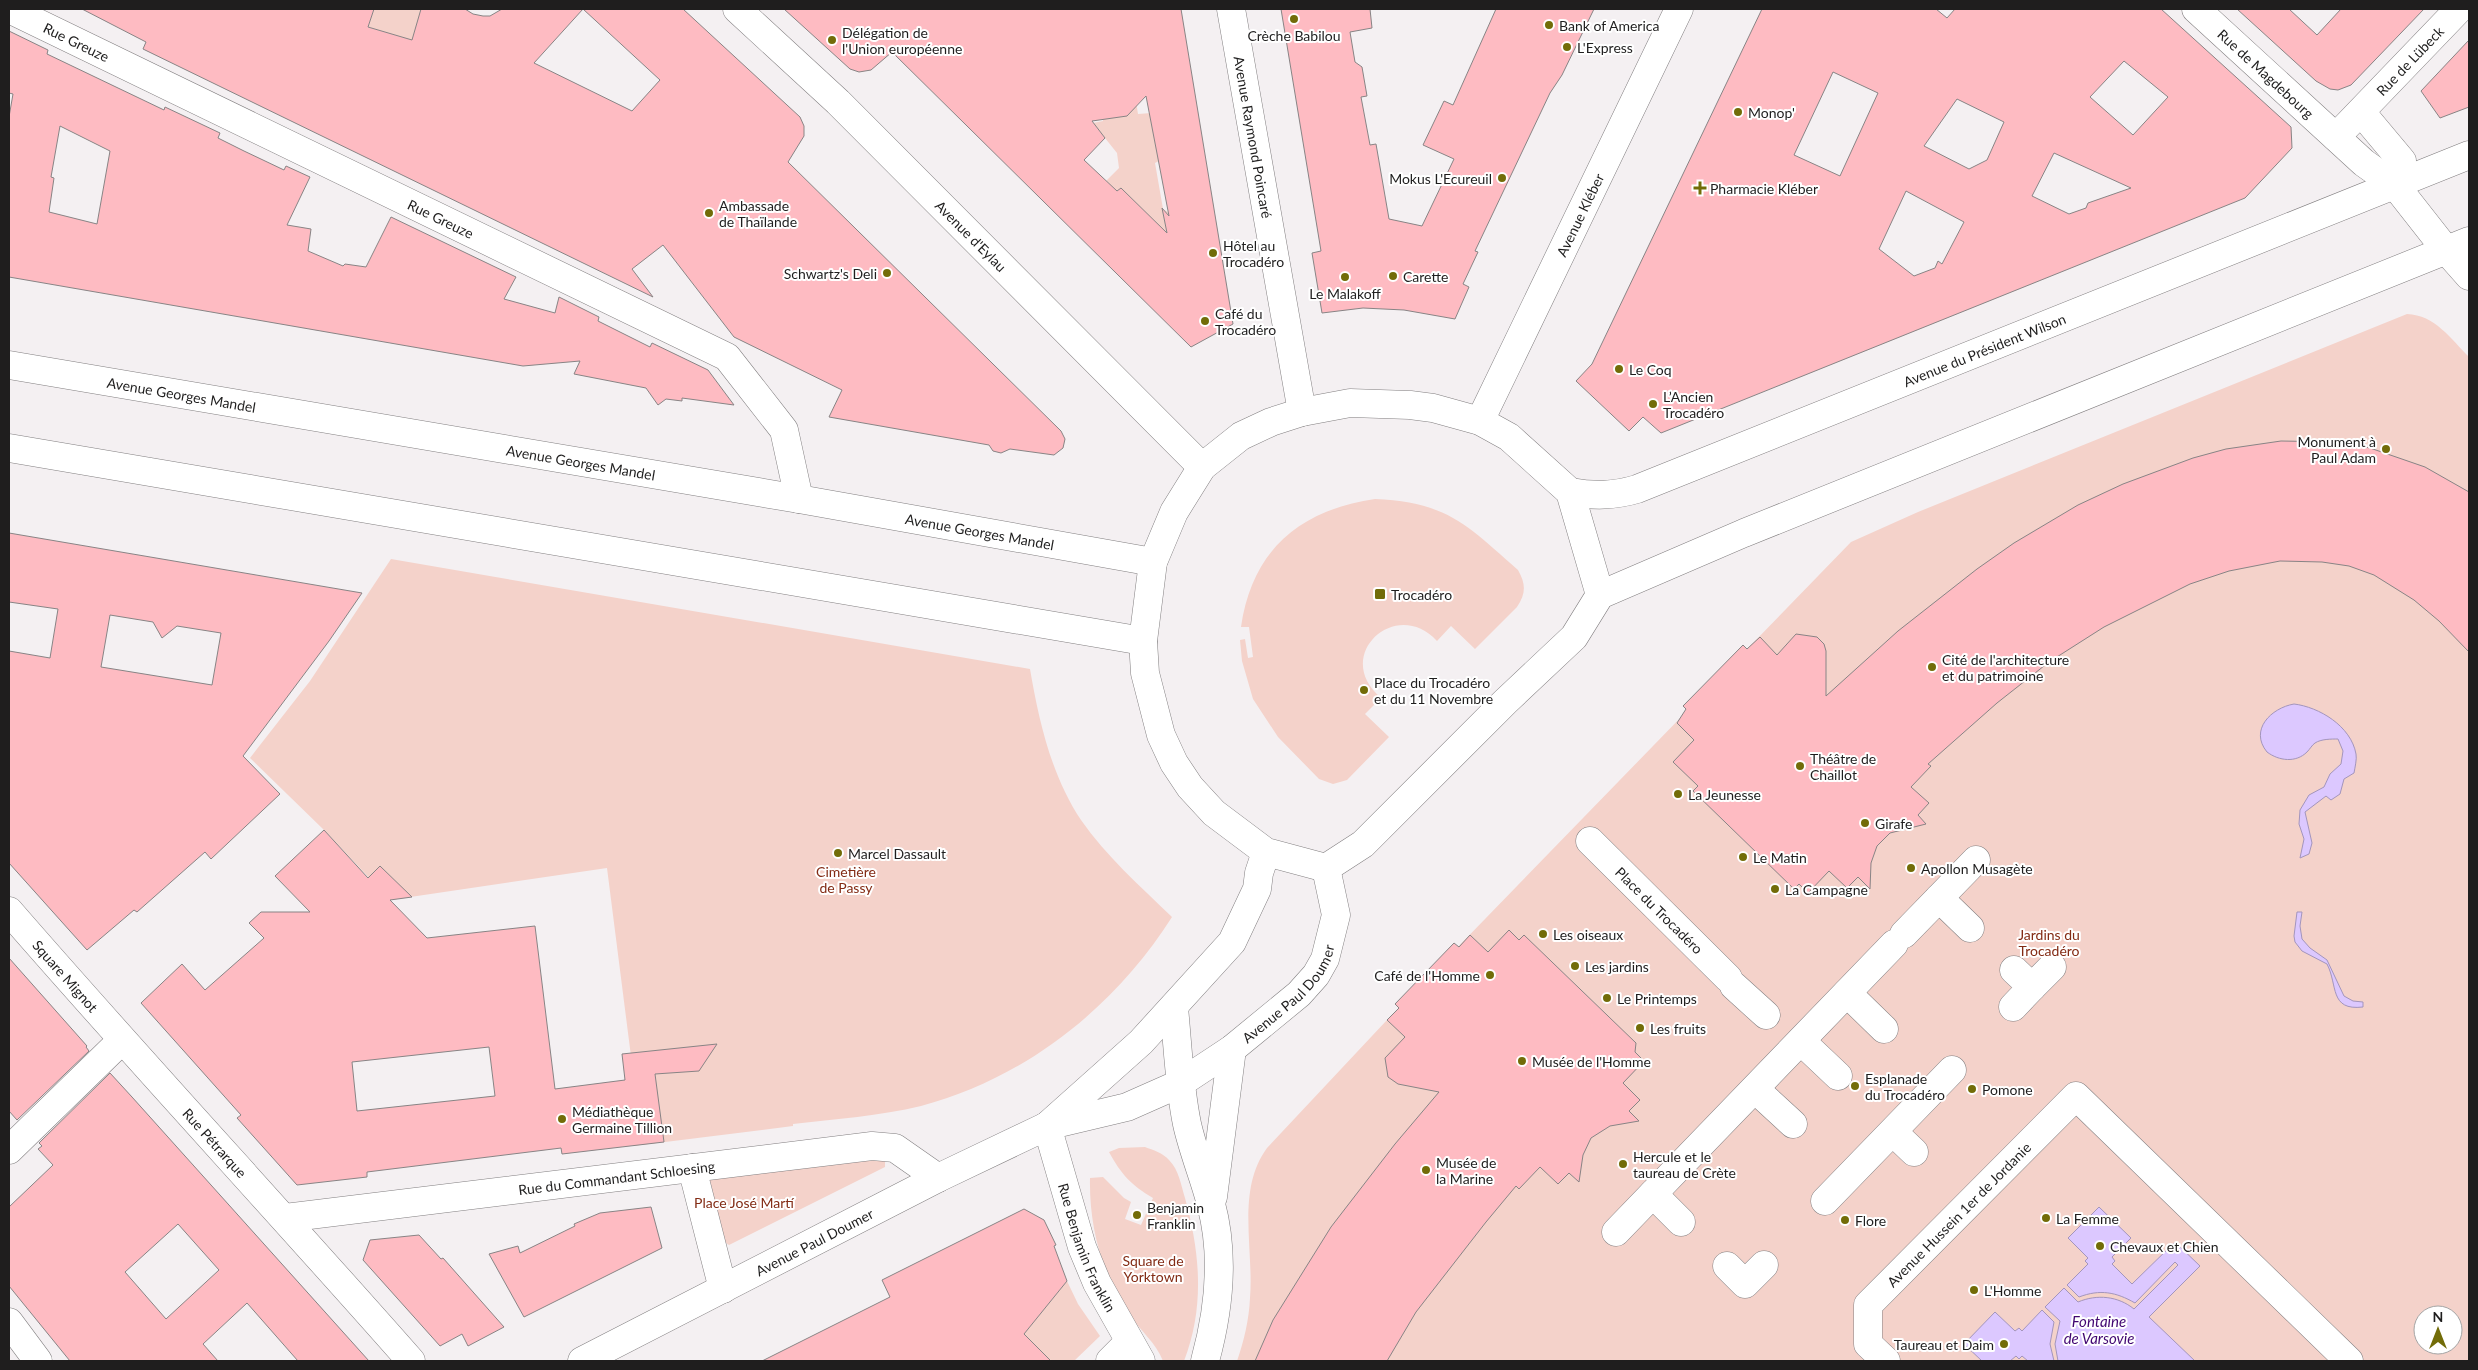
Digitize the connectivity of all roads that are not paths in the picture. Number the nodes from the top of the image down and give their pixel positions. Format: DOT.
graph roads {
  1 [pos="9,9"];
  2 [pos="737,9"];
  3 [pos="1231,9"];
  4 [pos="1679,9"];
  5 [pos="2196,9"];
  6 [pos="2459,9"];
  7 [pos="2362,112"];
  8 [pos="2336,137"];
  9 [pos="2469,155"];
  10 [pos="2396,185"];
  11 [pos="2458,246"];
  12 [pos="2469,276"];
  13 [pos="9,365"];
  14 [pos="1302,412"];
  15 [pos="1480,421"];
  16 [pos="9,448"];
  17 [pos="1202,467"];
  18 [pos="1570,492"];
  19 [pos="799,499"];
  20 [pos="1153,562"];
  21 [pos="1600,594"];
  22 [pos="1143,641"];
  23 [pos="1590,841"];
  24 [pos="1266,852"];
  25 [pos="1976,860"];
  26 [pos="1326,868"];
  27 [pos="1939,898"];
  28 [pos="9,912"];
  29 [pos="1970,928"];
  30 [pos="2052,967"];
  31 [pos="1847,994"];
  32 [pos="2013,1007"];
  33 [pos="1174,1008"];
  34 [pos="1884,1029"];
  35 [pos="122,1041"];
  36 [pos="1799,1043"];
  37 [pos="1232,1049"];
  38 [pos="1952,1070"];
  39 [pos="1838,1076"];
  40 [pos="1179,1084"];
  41 [pos="1755,1088"];
  42 [pos="1793,1124"];
  43 [pos="1047,1126"];
  44 [pos="1893,1132"];
  45 [pos="9,1150"];
  46 [pos="1914,1152"];
  47 [pos="692,1168"];
  48 [pos="938,1178"];
  49 [pos="1653,1194"];
  50 [pos="1825,1201"];
  51 [pos="1212,1206"];
  52 [pos="285,1218"];
  53 [pos="1681,1222"];
  54 [pos="1616,1232"];
  55 [pos="1764,1265"];
  56 [pos="1727,1266"];
  57 [pos="723,1289"];
  58 [pos="9,1322"];
  59 [pos="1135,1352"];
  60 [pos="1877,1352"];
  61 [pos="38,1361"];
  62 [pos="411,1361"];
  63 [pos="582,1361"];
  64 [pos="1110,1361"];
  65 [pos="1205,1361"];
  66 [pos="2349,1361"];
  1 -- 19 [label="main road, Rue Greuze"];
  2 -- 17 [label="main road, Avenue d'Eylau"];
  3 -- 14 [label="main road, Avenue Raymond Poincaré"];
  4 -- 15 [label="main road, Avenue Kléber"];
  5 -- 8 [label="main road, Rue de Magdebourg"];
  6 -- 7 [label="main road, Rue de Lübeck"];
  7 -- 8 [label="main road"];
  7 -- 10 [label="main road"];
  8 -- 10 [label="main road, Rue de Magdebourg"];
  9 -- 10 [label="main road, Avenue du Président Wilson"];
  10 -- 11 [label="main road"];
  10 -- 18 [label="main road, Avenue du Président Wilson"];
  11 -- 12 [label="main road"];
  11 -- 21 [label="main road"];
  13 -- 19 [label="main road, Avenue Georges Mandel"];
  14 -- 15 [label="main road"];
  14 -- 17 [label="main road"];
  15 -- 18 [label="main road"];
  16 -- 22 [label="main road"];
  17 -- 20 [label="main road"];
  18 -- 21 [label="main road"];
  19 -- 20 [label="main road, Avenue Georges Mandel"];
  20 -- 22 [label="main road"];
  21 -- 26 [label="main road"];
  22 -- 24 [label="main road"];
  23 -- 36 [label="main road, Place du Trocadéro"];
  24 -- 26 [label="main road"];
  24 -- 33 [label="main road, Avenue Paul Doumer"];
  25 -- 27 [label="main road"];
  26 -- 37 [label="main road, Avenue Paul Doumer"];
  27 -- 29 [label="main road"];
  27 -- 31 [label="main road"];
  28 -- 35 [label="main road, Square Mignot"];
  30 -- 32 [label="main road"];
  31 -- 34 [label="main road"];
  31 -- 36 [label="main road"];
  33 -- 40 [label="main road"];
  33 -- 43 [label="main road, Avenue Paul Doumer"];
  35 -- 45 [label="main road"];
  35 -- 52 [label="main road, Rue Pétrarque"];
  36 -- 39 [label="main road, Place du Trocadéro"];
  36 -- 41 [label="main road"];
  37 -- 40 [label="main road, Avenue Paul Doumer"];
  37 -- 51 [label="main road"];
  38 -- 44 [label="main road"];
  40 -- 43 [label="main road, Avenue Paul Doumer"];
  40 -- 51 [label="main road"];
  41 -- 42 [label="main road"];
  41 -- 49 [label="main road"];
  43 -- 48 [label="main road, Avenue Paul Doumer"];
  43 -- 59 [label="main road, Rue Benjamin Franklin"];
  44 -- 46 [label="main road"];
  44 -- 50 [label="main road"];
  47 -- 48 [label="main road, Rue du Commandant Schloesing"];
  47 -- 52 [label="main road, Rue du Commandant Schloesing"];
  47 -- 57 [label="main road"];
  48 -- 57 [label="main road, Avenue Paul Doumer"];
  49 -- 53 [label="main road"];
  49 -- 54 [label="main road"];
  51 -- 65 [label="main road"];
  52 -- 62 [label="main road, Rue Pétrarque"];
  55 -- 56 [label="main road"];
  57 -- 63 [label="main road, Avenue Paul Doumer"];
  58 -- 61 [label="main road"];
  59 -- 64 [label="main road"];
  60 -- 66 [label="main road, Avenue Hussein 1er de Jordanie"];
}
